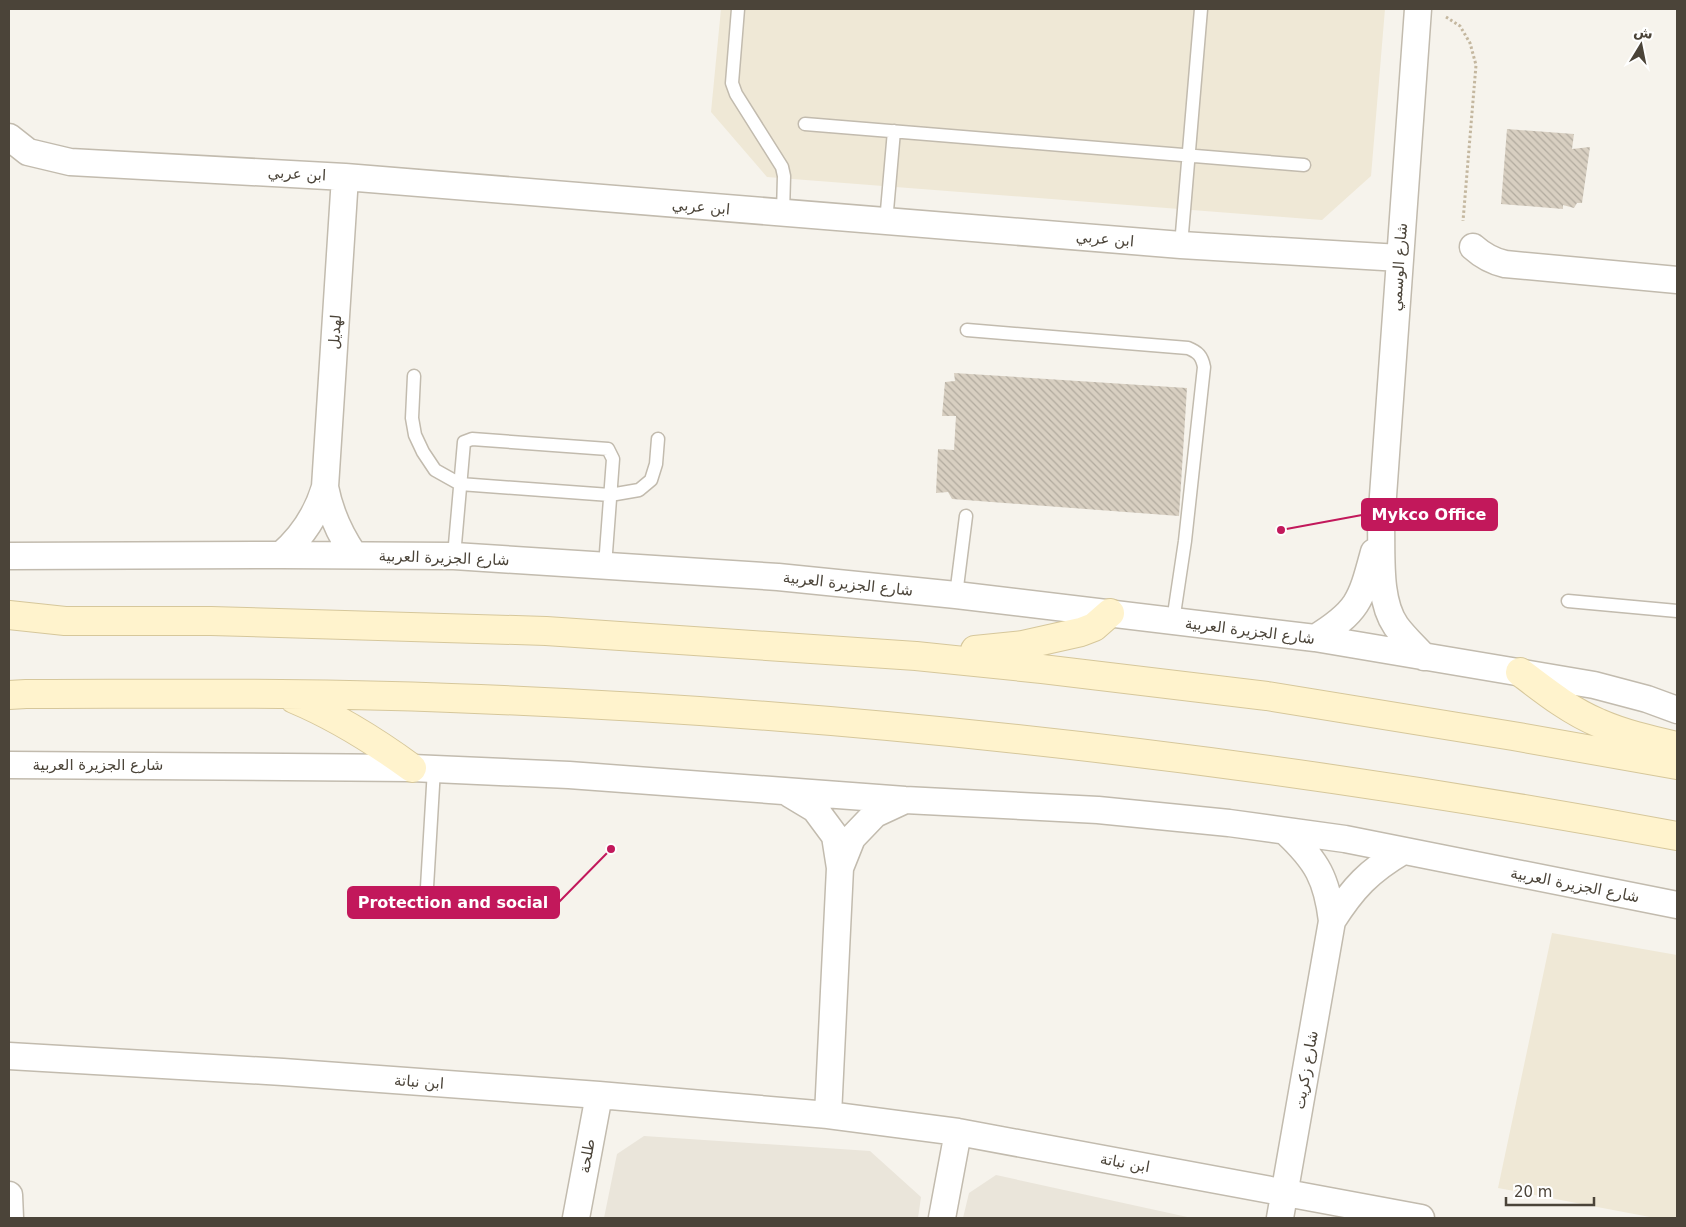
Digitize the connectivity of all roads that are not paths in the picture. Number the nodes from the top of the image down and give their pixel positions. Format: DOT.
graph roads {
  1 [pos="738,9"];
  2 [pos="1201,9"];
  3 [pos="1430,11"];
  4 [pos="804,124"];
  5 [pos="894,131"];
  6 [pos="9,137"];
  7 [pos="1189,155"];
  8 [pos="1304,165"];
  9 [pos="345,177"];
  10 [pos="783,213"];
  11 [pos="886,222"];
  12 [pos="1181,245"];
  13 [pos="1473,247"];
  14 [pos="1400,258"];
  15 [pos="1677,280"];
  16 [pos="967,330"];
  17 [pos="414,376"];
  18 [pos="658,439"];
  19 [pos="460,484"];
  20 [pos="325,487"];
  21 [pos="610,495"];
  22 [pos="966,516"];
  23 [pos="1381,524"];
  24 [pos="281,555"];
  25 [pos="354,555"];
  26 [pos="9,556"];
  27 [pos="454,556"];
  28 [pos="606,566"];
  29 [pos="956,595"];
  30 [pos="1568,600"];
  31 [pos="1677,611"];
  32 [pos="1110,613"];
  33 [pos="9,615"];
  34 [pos="65,620"];
  35 [pos="1173,621"];
  36 [pos="9,626"];
  37 [pos="1315,638"];
  38 [pos="916,656"];
  39 [pos="1424,658"];
  40 [pos="1520,672"];
  41 [pos="14,694"];
  42 [pos="282,694"];
  43 [pos="1677,710"];
  44 [pos="1677,746"];
  45 [pos="9,765"];
  46 [pos="1677,765"];
  47 [pos="423,769"];
  48 [pos="787,793"];
  49 [pos="905,800"];
  50 [pos="1286,832"];
  51 [pos="1677,836"];
  52 [pos="1403,850"];
  53 [pos="840,868"];
  54 [pos="426,904"];
  55 [pos="1677,905"];
  56 [pos="1332,921"];
  57 [pos="9,1056"];
  58 [pos="599,1095"];
  59 [pos="828,1115"];
  60 [pos="958,1132"];
  61 [pos="1284,1192"];
  62 [pos="9,1195"];
  63 [pos="10,1218"];
  64 [pos="576,1218"];
  65 [pos="942,1218"];
  66 [pos="1280,1218"];
  67 [pos="1421,1218"];
  1 -- 10 [label="lane"];
  2 -- 7 [label="lane"];
  3 -- 14 [label="street, شارع الوسمي"];
  4 -- 5 [label="lane"];
  5 -- 7 [label="lane"];
  5 -- 11 [label="lane"];
  6 -- 9 [label="street, ابن عربي"];
  7 -- 8 [label="lane"];
  7 -- 12 [label="lane"];
  9 -- 10 [label="street, ابن عربي"];
  9 -- 20 [label="street, لهديل"];
  10 -- 11 [label="street, ابن عربي"];
  11 -- 12 [label="street, ابن عربي"];
  12 -- 14 [label="street, ابن عربي"];
  13 -- 15 [label="street"];
  14 -- 23 [label="street, شارع الوسمي"];
  16 -- 35 [label="lane"];
  17 -- 19 [label="lane"];
  18 -- 21 [label="lane"];
  19 -- 21 [label="lane"];
  19 -- 21 [label="lane"];
  19 -- 27 [label="lane"];
  20 -- 24 [label="street, لهديل"];
  20 -- 25 [label="street, لهديل"];
  21 -- 28 [label="lane"];
  22 -- 29 [label="lane"];
  23 -- 37 [label="street, شارع الوسمي"];
  23 -- 39 [label="street, شارع الوسمي"];
  24 -- 25 [label="street, شارع الجزيرة العربية"];
  24 -- 26 [label="street, شارع الجزيرة العربية"];
  25 -- 27 [label="street, شارع الجزيرة العربية"];
  27 -- 28 [label="street, شارع الجزيرة العربية"];
  28 -- 29 [label="street, شارع الجزيرة العربية"];
  29 -- 32 [label="street, شارع الجزيرة العربية"];
  30 -- 31 [label="lane"];
  32 -- 35 [label="street, شارع الجزيرة العربية"];
  32 -- 38 [label="main road"];
  33 -- 34 [label="main road"];
  34 -- 36 [label="main road"];
  34 -- 38 [label="main road"];
  35 -- 37 [label="street, شارع الجزيرة العربية"];
  37 -- 39 [label="street, شارع الجزيرة العربية"];
  38 -- 46 [label="main road"];
  39 -- 40 [label="street, شارع الجزيرة العربية"];
  40 -- 43 [label="street, شارع الجزيرة العربية"];
  40 -- 44 [label="main road"];
  41 -- 42 [label="main road"];
  42 -- 47 [label="main road"];
  42 -- 51 [label="main road"];
  45 -- 47 [label="street, شارع الجزيرة العربية"];
  47 -- 48 [label="street, شارع الجزيرة العربية"];
  47 -- 54 [label="lane"];
  48 -- 49 [label="street, شارع الجزيرة العربية"];
  48 -- 53 [label="street"];
  49 -- 50 [label="street, شارع الجزيرة العربية"];
  49 -- 53 [label="street"];
  50 -- 52 [label="street, شارع الجزيرة العربية"];
  50 -- 56 [label="street, شارع زكريت"];
  52 -- 55 [label="street, شارع الجزيرة العربية"];
  52 -- 56 [label="street, شارع زكريت"];
  53 -- 59 [label="street"];
  56 -- 61 [label="street, شارع زكريت"];
  57 -- 58 [label="street, ابن نباتة"];
  58 -- 59 [label="street, ابن نباتة"];
  58 -- 64 [label="street, طلحة"];
  59 -- 60 [label="street, ابن نباتة"];
  60 -- 61 [label="street, ابن نباتة"];
  60 -- 65 [label="street"];
  61 -- 66 [label="street, شارع زكريت"];
  61 -- 67 [label="street, ابن نباتة"];
  62 -- 63 [label="street"];
}
